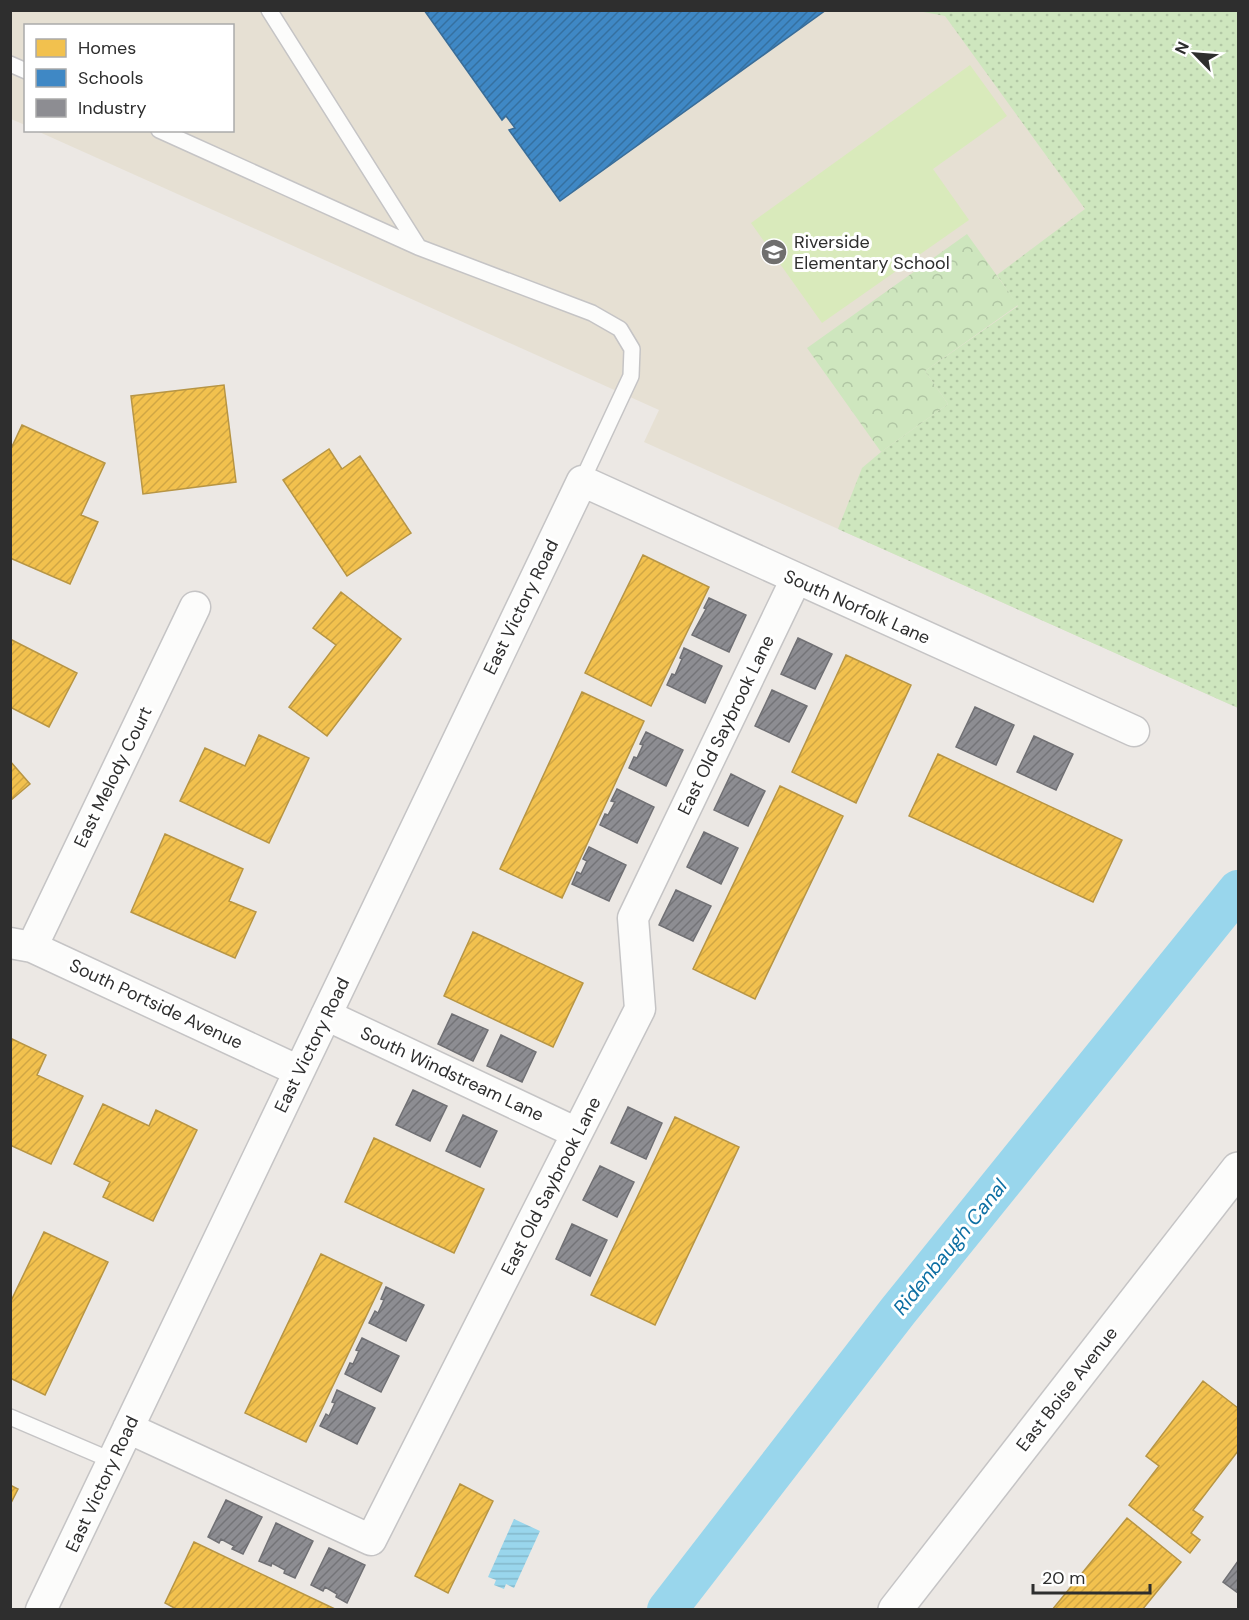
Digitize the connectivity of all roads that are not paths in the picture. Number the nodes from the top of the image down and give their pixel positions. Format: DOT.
graph roads {
  1 [pos="269,10"];
  2 [pos="10,64"];
  3 [pos="24,70"];
  4 [pos="163,132"];
  5 [pos="418,247"];
  6 [pos="582,481"];
  7 [pos="796,579"];
  8 [pos="195,607"];
  9 [pos="1134,731"];
  10 [pos="21,945"];
  11 [pos="326,1015"];
  12 [pos="299,1071"];
  13 [pos="577,1133"];
  14 [pos="1239,1170"];
  15 [pos="10,1417"];
  16 [pos="128,1428"];
  17 [pos="113,1461"];
  18 [pos="41,1610"];
  19 [pos="895,1610"];
  1 -- 5 [label="lane"];
  2 -- 3 [label="lane"];
  4 -- 5 [label="lane"];
  5 -- 6 [label="lane"];
  6 -- 7 [label="street, South Norfolk Lane"];
  6 -- 11 [label="street, East Victory Road"];
  7 -- 9 [label="street, South Norfolk Lane"];
  7 -- 13 [label="street, East Old Saybrook Lane"];
  8 -- 10 [label="street, East Melody Court"];
  10 -- 12 [label="street, South Portside Avenue"];
  11 -- 12 [label="street, East Victory Road"];
  11 -- 13 [label="street, South Windstream Lane"];
  12 -- 16 [label="street, East Victory Road"];
  13 -- 16 [label="street, East Old Saybrook Lane"];
  14 -- 19 [label="street, East Boise Avenue"];
  15 -- 17 [label="lane"];
  16 -- 17 [label="street, East Victory Road"];
  17 -- 18 [label="street, East Victory Road"];
}
